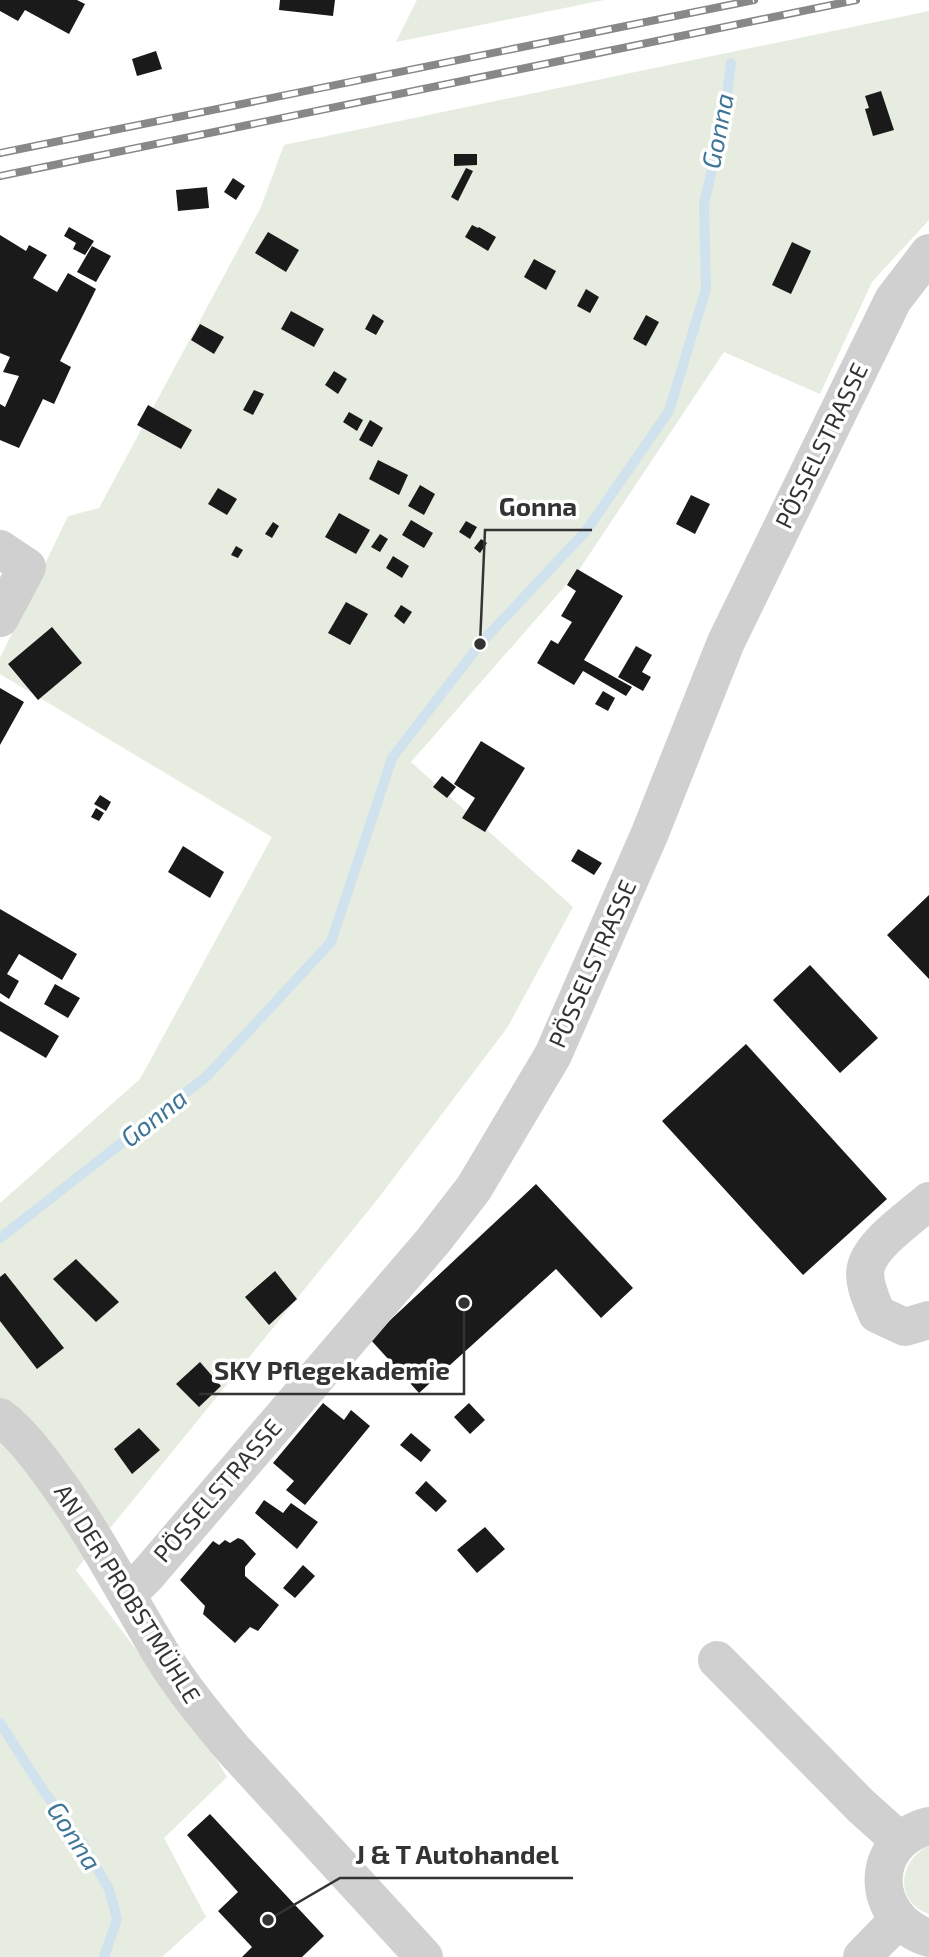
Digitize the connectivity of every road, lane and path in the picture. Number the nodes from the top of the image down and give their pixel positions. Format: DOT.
graph roads {
  1 [pos="929,253"];
  2 [pos="13,558"];
  3 [pos="0,618"];
  4 [pos="929,1201"];
  5 [pos="929,1320"];
  6 [pos="0,1417"];
  7 [pos="128,1594"];
  8 [pos="717,1660"];
  9 [pos="915,1834"];
  10 [pos="914,1929"];
  11 [pos="424,1957"];
  12 [pos="862,1957"];
  1 -- 7 [label="street, PÖSSELSTRASSE"];
  2 -- 3 [label="street"];
  4 -- 5 [label="street"];
  6 -- 7 [label="street, AN DER PROBSTMÜHLE"];
  7 -- 11 [label="street, AN DER PROBSTMÜHLE"];
  8 -- 9 [label="street"];
  9 -- 10 [label="street"];
  10 -- 12 [label="street"];
}
